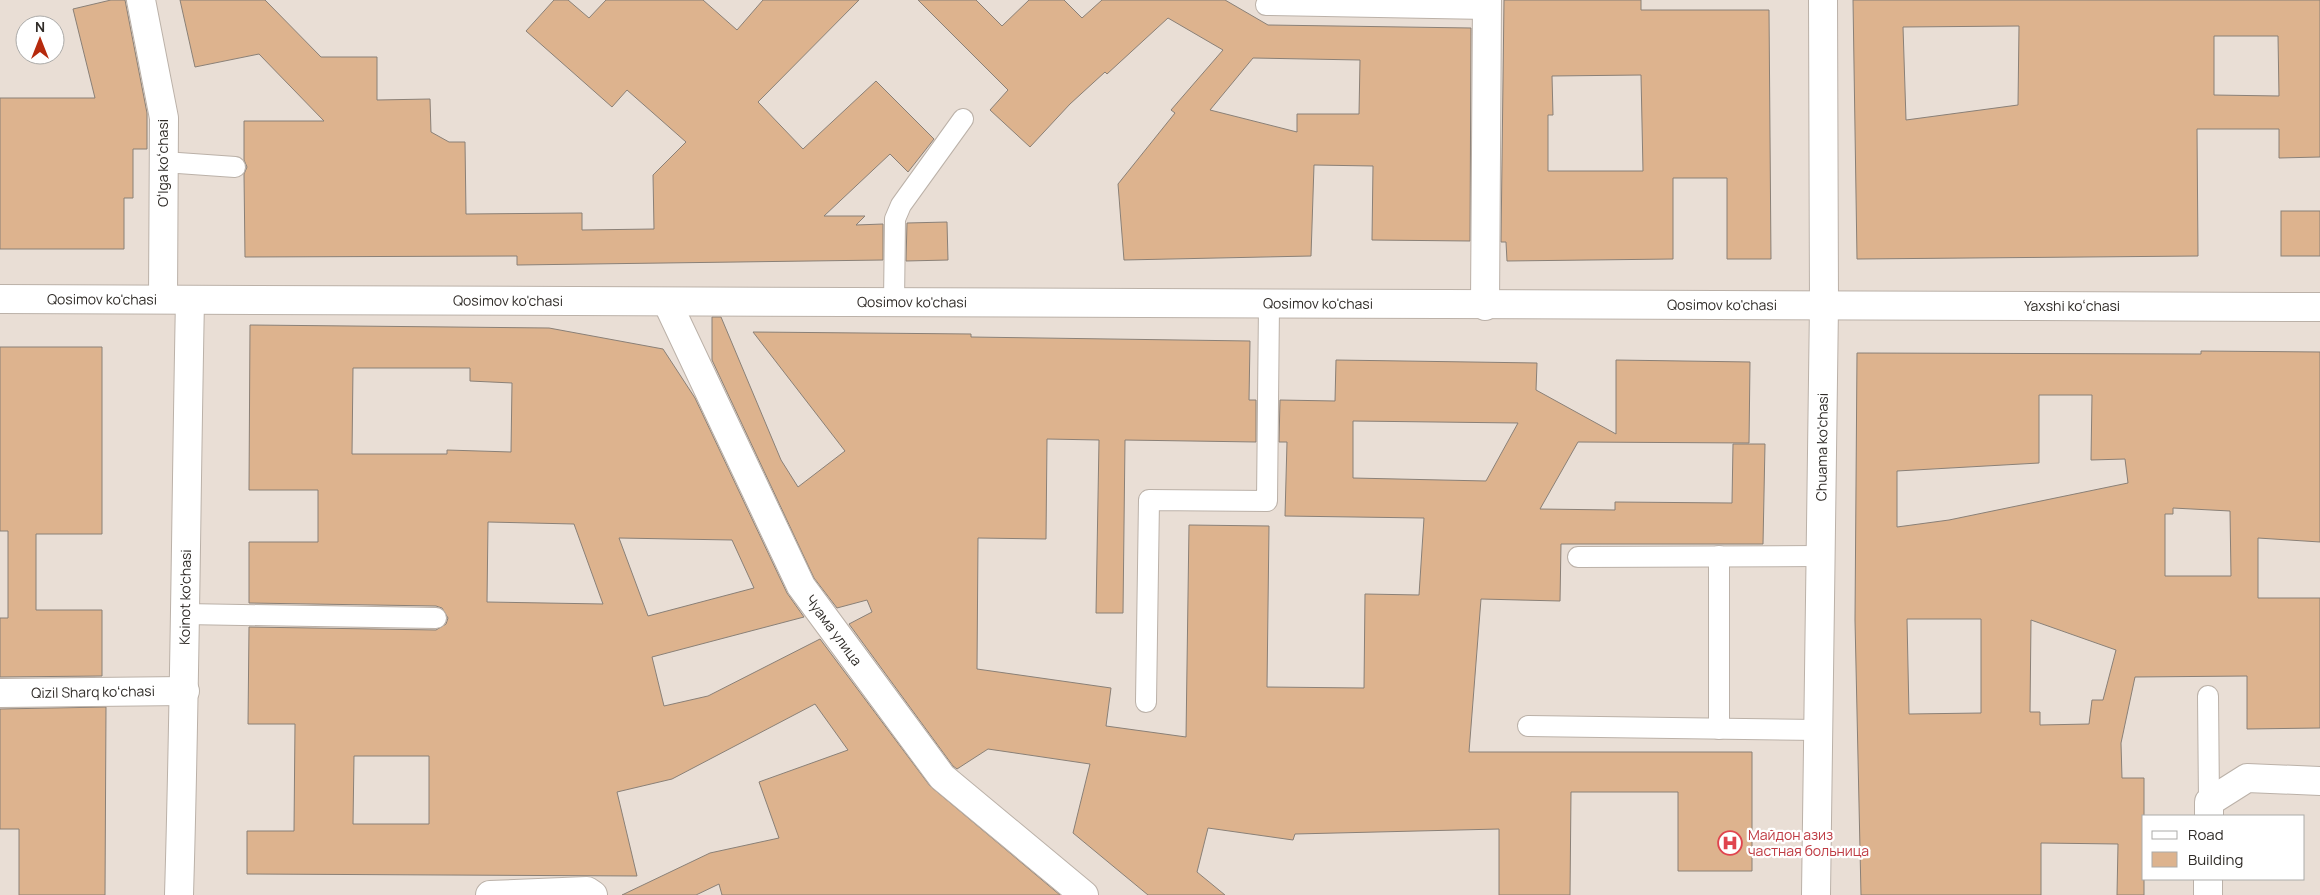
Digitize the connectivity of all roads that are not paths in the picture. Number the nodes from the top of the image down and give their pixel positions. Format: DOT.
graph roads {
  1 [pos="141,0"];
  2 [pos="1823,0"];
  3 [pos="1487,4"];
  4 [pos="1266,5"];
  5 [pos="963,119"];
  6 [pos="164,162"];
  7 [pos="235,167"];
  8 [pos="0,299"];
  9 [pos="163,299"];
  10 [pos="190,300"];
  11 [pos="667,302"];
  12 [pos="894,303"];
  13 [pos="1269,305"];
  14 [pos="1824,305"];
  15 [pos="1485,306"];
  16 [pos="2320,307"];
  17 [pos="1719,556"];
  18 [pos="1820,556"];
  19 [pos="1578,557"];
  20 [pos="184,614"];
  21 [pos="436,618"];
  22 [pos="185,691"];
  23 [pos="0,693"];
  24 [pos="2208,696"];
  25 [pos="1146,702"];
  26 [pos="1528,726"];
  27 [pos="1719,729"];
  28 [pos="1818,730"];
  29 [pos="2320,780"];
  30 [pos="2209,809"];
  31 [pos="2208,880"];
  32 [pos="179,895"];
  33 [pos="490,895"];
  34 [pos="593,895"];
  35 [pos="1084,895"];
  36 [pos="1816,895"];
  37 [pos="2208,895"];
  1 -- 6 [label="street, Oʻlga koʻchasi"];
  2 -- 14 [label="street, Chuama ko'chasi"];
  3 -- 4 [label="lane"];
  3 -- 15 [label="street"];
  5 -- 12 [label="lane"];
  6 -- 7 [label="lane"];
  6 -- 9 [label="street, Oʻlga koʻchasi"];
  8 -- 9 [label="street, Qosimov ko'chasi"];
  9 -- 10 [label="street, Qosimov ko'chasi"];
  10 -- 11 [label="street, Qosimov ko'chasi"];
  10 -- 20 [label="street, Koinot ko'chasi"];
  11 -- 12 [label="street, Qosimov ko'chasi"];
  11 -- 35 [label="street, Чуама улица"];
  12 -- 13 [label="street, Qosimov ko'chasi"];
  13 -- 15 [label="street, Qosimov ko'chasi"];
  13 -- 25 [label="lane"];
  14 -- 15 [label="street, Qosimov ko'chasi"];
  14 -- 16 [label="street, Yaxshi koʻchasi"];
  14 -- 18 [label="street, Chuama ko'chasi"];
  17 -- 18 [label="lane"];
  17 -- 19 [label="lane"];
  17 -- 27 [label="lane"];
  18 -- 28 [label="street, Chuama ko'chasi"];
  20 -- 21 [label="lane"];
  20 -- 22 [label="street, Koinot ko'chasi"];
  22 -- 23 [label="street, Qizil Sharq koʻchasi"];
  22 -- 32 [label="street, Koinot ko'chasi"];
  24 -- 30 [label="lane"];
  26 -- 27 [label="lane"];
  27 -- 28 [label="lane"];
  28 -- 36 [label="street, Chuama ko'chasi"];
  29 -- 30 [label="street"];
  31 -- 37 [label="street"];
  33 -- 34 [label="street"];
}
